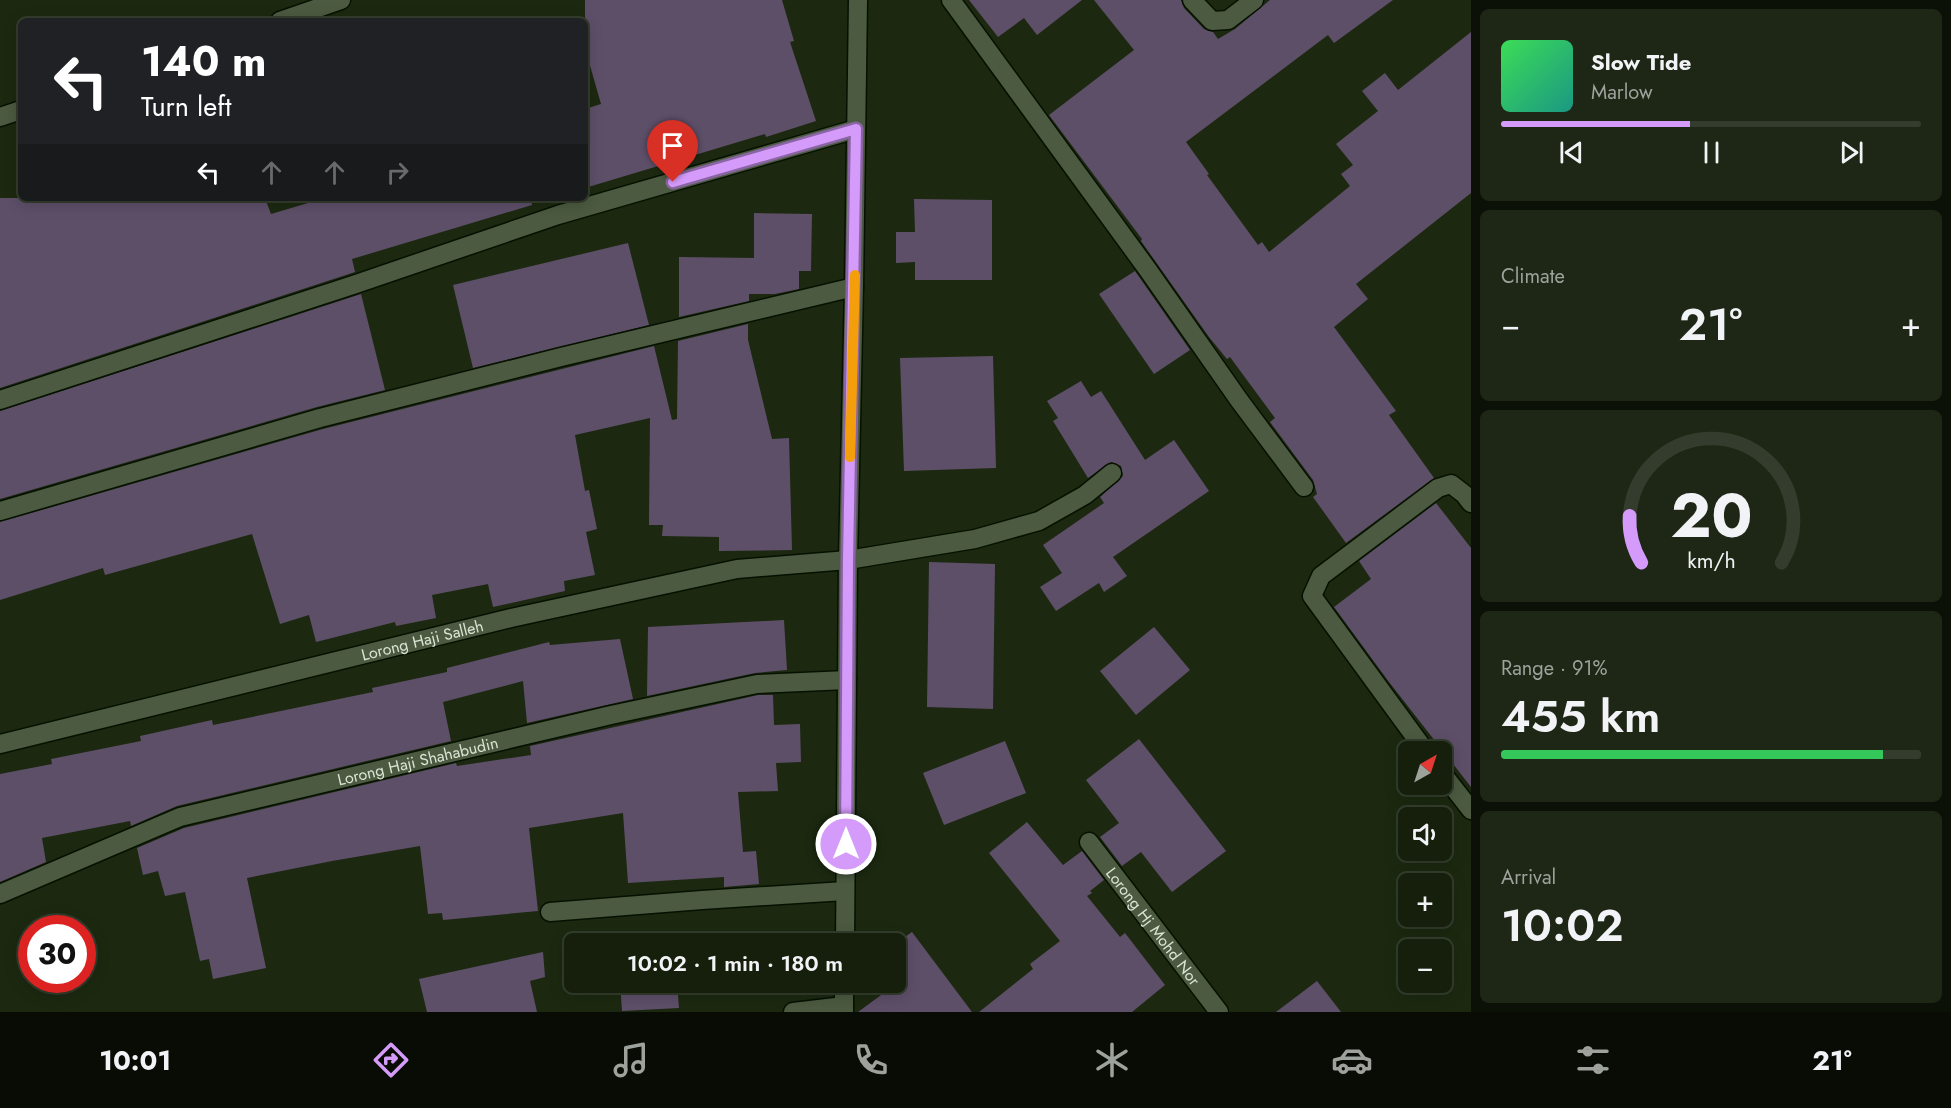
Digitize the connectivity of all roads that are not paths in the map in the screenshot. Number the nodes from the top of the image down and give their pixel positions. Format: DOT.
graph roads {
  1 [pos="341,0"];
  2 [pos="858,0"];
  3 [pos="951,0"];
  4 [pos="1192,0"];
  5 [pos="1254,0"];
  6 [pos="289,18"];
  7 [pos="856,129"];
  8 [pos="855,287"];
  9 [pos="0,400"];
  10 [pos="1112,473"];
  11 [pos="1304,487"];
  12 [pos="1471,503"];
  13 [pos="0,511"];
  14 [pos="848,560"];
  15 [pos="847,680"];
  16 [pos="1418,741"];
  17 [pos="0,744"];
  18 [pos="1452,786"];
  19 [pos="1471,810"];
  20 [pos="1089,842"];
  21 [pos="845,891"];
  22 [pos="0,894"];
  23 [pos="550,912"];
  24 [pos="845,933"];
  25 [pos="844,993"];
  26 [pos="844,1009"];
  27 [pos="793,1012"];
  28 [pos="1219,1012"];
  1 -- 6 [label="street"];
  2 -- 7 [label="street"];
  3 -- 11 [label="street"];
  4 -- 5 [label="street"];
  7 -- 8 [label="street"];
  7 -- 9 [label="street"];
  8 -- 13 [label="street"];
  8 -- 14 [label="street"];
  10 -- 14 [label="street, Lorong Haji Salleh"];
  12 -- 16 [label="street"];
  14 -- 15 [label="street"];
  14 -- 17 [label="street, Lorong Haji Salleh"];
  15 -- 21 [label="street"];
  15 -- 22 [label="street, Lorong Haji Shahabudin"];
  18 -- 19 [label="street"];
  20 -- 28 [label="street, Lorong Hj Mohd Nor"];
  21 -- 23 [label="street"];
  21 -- 24 [label="street"];
  25 -- 26 [label="street"];
  26 -- 27 [label="street"];
}
